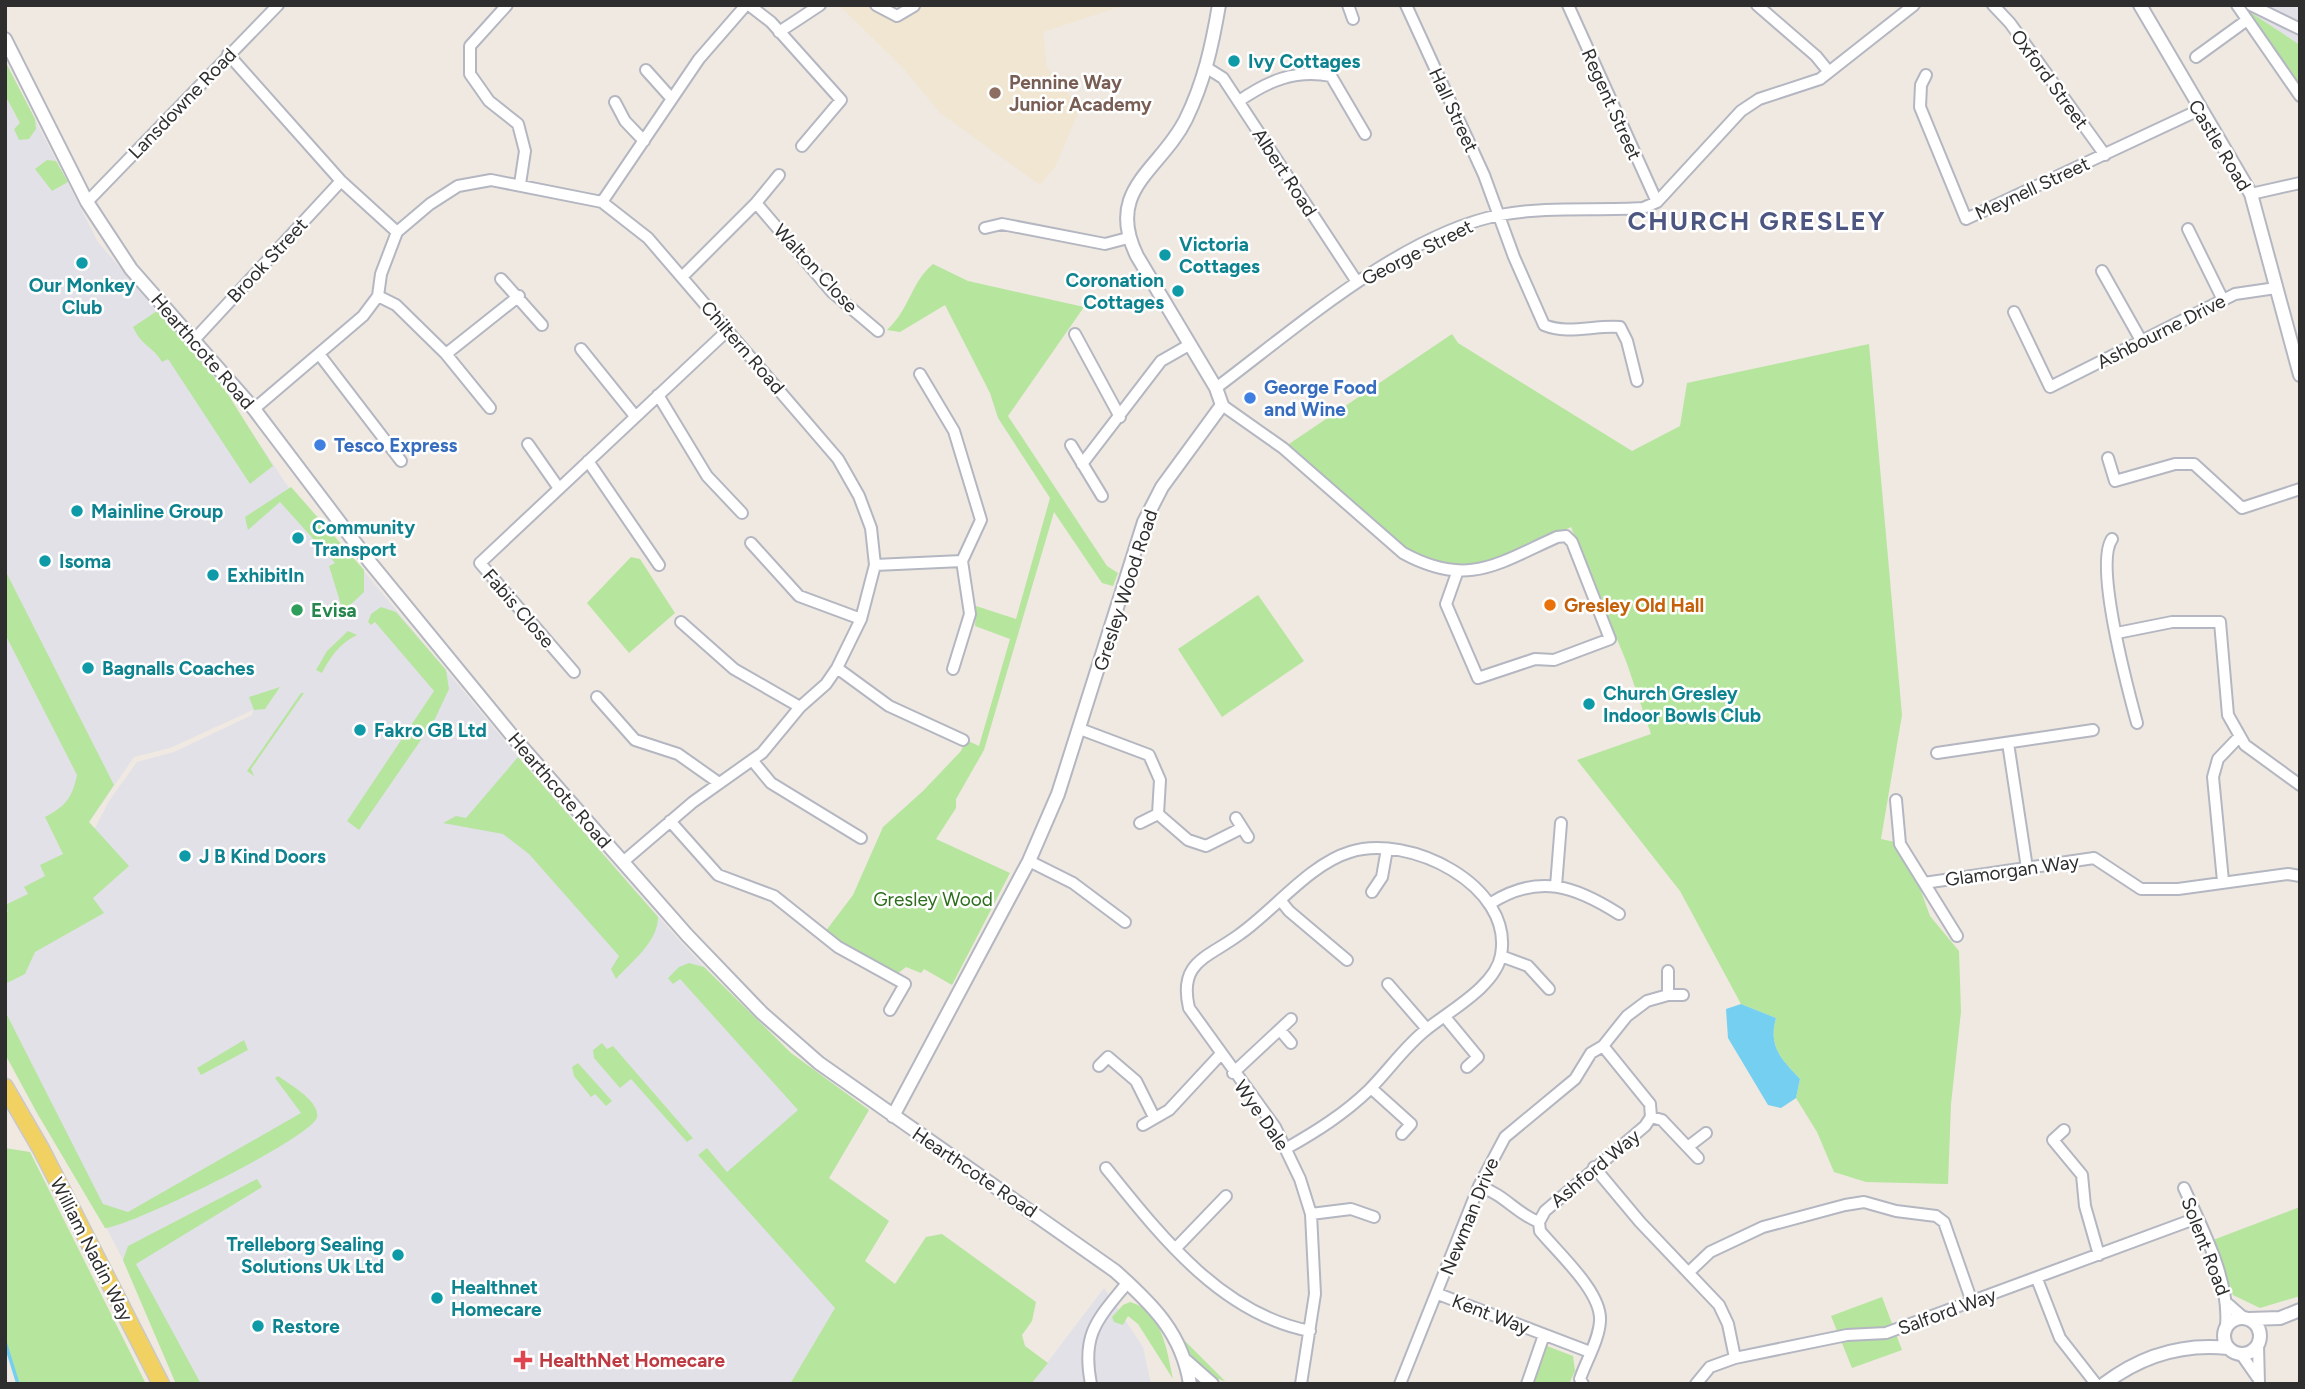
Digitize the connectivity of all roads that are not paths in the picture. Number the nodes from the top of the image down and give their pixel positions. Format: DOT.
graph roads {
  1 [pos="278,5"];
  2 [pos="507,5"];
  3 [pos="747,5"];
  4 [pos="820,5"];
  5 [pos="876,5"];
  6 [pos="1219,5"];
  7 [pos="1348,5"];
  8 [pos="1568,5"];
  9 [pos="1757,5"];
  10 [pos="1914,5"];
  11 [pos="1993,5"];
  12 [pos="2140,5"];
  13 [pos="2237,5"];
  14 [pos="2251,5"];
  15 [pos="914,6"];
  16 [pos="1411,7"];
  17 [pos="1353,19"];
  18 [pos="2247,20"];
  19 [pos="2300,29"];
  20 [pos="779,32"];
  21 [pos="5,39"];
  22 [pos="228,54"];
  23 [pos="2196,57"];
  24 [pos="1207,68"];
  25 [pos="646,70"];
  26 [pos="1829,72"];
  27 [pos="1926,75"];
  28 [pos="2300,96"];
  29 [pos="672,99"];
  30 [pos="1239,101"];
  31 [pos="614,102"];
  32 [pos="2199,110"];
  33 [pos="1365,134"];
  34 [pos="644,141"];
  35 [pos="802,146"];
  36 [pos="2105,155"];
  37 [pos="779,175"];
  38 [pos="341,181"];
  39 [pos="2300,183"];
  40 [pos="520,184"];
  41 [pos="2251,194"];
  42 [pos="87,202"];
  43 [pos="601,202"];
  44 [pos="1657,202"];
  45 [pos="756,203"];
  46 [pos="1501,215"];
  47 [pos="985,228"];
  48 [pos="2188,229"];
  49 [pos="397,232"];
  50 [pos="1128,238"];
  51 [pos="2102,271"];
  52 [pos="682,277"];
  53 [pos="501,279"];
  54 [pos="1357,282"];
  55 [pos="2276,288"];
  56 [pos="377,296"];
  57 [pos="519,296"];
  58 [pos="2223,300"];
  59 [pos="2014,312"];
  60 [pos="542,325"];
  61 [pos="728,330"];
  62 [pos="878,331"];
  63 [pos="1075,334"];
  64 [pos="194,340"];
  65 [pos="2142,342"];
  66 [pos="1189,345"];
  67 [pos="580,349"];
  68 [pos="318,354"];
  69 [pos="446,354"];
  70 [pos="920,374"];
  71 [pos="2300,375"];
  72 [pos="1636,381"];
  73 [pos="1216,388"];
  74 [pos="658,395"];
  75 [pos="1222,405"];
  76 [pos="490,408"];
  77 [pos="254,409"];
  78 [pos="635,416"];
  79 [pos="1119,417"];
  80 [pos="528,444"];
  81 [pos="1071,445"];
  82 [pos="2108,458"];
  83 [pos="401,461"];
  84 [pos="588,461"];
  85 [pos="1082,464"];
  86 [pos="558,487"];
  87 [pos="2300,489"];
  88 [pos="1102,496"];
  89 [pos="742,513"];
  90 [pos="2112,538"];
  91 [pos="751,543"];
  92 [pos="962,561"];
  93 [pos="659,565"];
  94 [pos="875,565"];
  95 [pos="1457,573"];
  96 [pos="861,619"];
  97 [pos="681,622"];
  98 [pos="2117,633"];
  99 [pos="837,668"];
  100 [pos="953,669"];
  101 [pos="574,672"];
  102 [pos="597,697"];
  103 [pos="800,707"];
  104 [pos="2137,723"];
  105 [pos="1080,729"];
  106 [pos="2093,730"];
  107 [pos="2239,737"];
  108 [pos="963,740"];
  109 [pos="2008,743"];
  110 [pos="1937,753"];
  111 [pos="752,760"];
  112 [pos="2299,781"];
  113 [pos="719,783"];
  114 [pos="1896,800"];
  115 [pos="1157,814"];
  116 [pos="670,821"];
  117 [pos="1140,823"];
  118 [pos="1561,823"];
  119 [pos="1242,828"];
  120 [pos="861,838"];
  121 [pos="1387,849"];
  122 [pos="624,861"];
  123 [pos="1029,861"];
  124 [pos="2027,868"];
  125 [pos="2300,876"];
  126 [pos="2223,881"];
  127 [pos="1924,883"];
  128 [pos="1556,886"];
  129 [pos="1608,891"];
  130 [pos="1372,892"];
  131 [pos="1121,900"];
  132 [pos="1281,901"];
  133 [pos="1491,903"];
  134 [pos="1602,903"];
  135 [pos="1113,911"];
  136 [pos="1619,914"];
  137 [pos="1125,922"];
  138 [pos="1957,936"];
  139 [pos="1502,956"];
  140 [pos="1347,961"];
  141 [pos="1668,971"];
  142 [pos="1388,984"];
  143 [pos="1549,989"];
  144 [pos="1668,995"];
  145 [pos="1683,995"];
  146 [pos="890,1010"];
  147 [pos="1445,1017"];
  148 [pos="1291,1019"];
  149 [pos="1427,1029"];
  150 [pos="1280,1030"];
  151 [pos="1292,1043"];
  152 [pos="1603,1046"];
  153 [pos="1220,1055"];
  154 [pos="1099,1066"];
  155 [pos="1468,1067"];
  156 [pos="1233,1073"];
  157 [pos="5,1087"];
  158 [pos="1371,1088"];
  159 [pos="13,1112"];
  160 [pos="893,1116"];
  161 [pos="1154,1116"];
  162 [pos="1651,1117"];
  163 [pos="1143,1125"];
  164 [pos="2064,1130"];
  165 [pos="1706,1133"];
  166 [pos="1402,1134"];
  167 [pos="1689,1146"];
  168 [pos="1287,1148"];
  169 [pos="1698,1158"];
  170 [pos="1594,1167"];
  171 [pos="1106,1168"];
  172 [pos="1479,1186"];
  173 [pos="2185,1188"];
  174 [pos="1226,1196"];
  175 [pos="1214,1210"];
  176 [pos="1311,1214"];
  177 [pos="1374,1217"];
  178 [pos="2197,1218"];
  179 [pos="1223,1219"];
  180 [pos="1538,1222"];
  181 [pos="1175,1249"];
  182 [pos="2099,1255"];
  183 [pos="1690,1272"];
  184 [pos="2038,1279"];
  185 [pos="1128,1282"];
  186 [pos="1437,1294"];
  187 [pos="1972,1303"];
  188 [pos="2228,1304"];
  189 [pos="2300,1310"];
  190 [pos="2246,1318"];
  191 [pos="2280,1318"];
  192 [pos="2225,1328"];
  193 [pos="1310,1331"];
  194 [pos="1544,1335"];
  195 [pos="2259,1342"];
  196 [pos="2204,1346"];
  197 [pos="2228,1348"];
  198 [pos="1590,1352"];
  199 [pos="2241,1354"];
  200 [pos="1735,1357"];
  201 [pos="1186,1361"];
  202 [pos="2258,1380"];
  203 [pos="161,1384"];
  204 [pos="1091,1384"];
  205 [pos="1190,1384"];
  206 [pos="1212,1384"];
  207 [pos="1301,1384"];
  208 [pos="1400,1384"];
  209 [pos="1527,1384"];
  210 [pos="1582,1384"];
  211 [pos="1696,1384"];
  212 [pos="2096,1384"];
  213 [pos="2104,1384"];
  1 -- 22 [label="street, Lansdowne Road"];
  2 -- 40 [label="street"];
  3 -- 20 [label="street"];
  3 -- 29 [label="street"];
  4 -- 20 [label="street"];
  5 -- 15 [label="street"];
  6 -- 24 [label="street"];
  7 -- 17 [label="street"];
  8 -- 44 [label="street, Regent Street"];
  9 -- 26 [label="street"];
  10 -- 26 [label="street"];
  11 -- 36 [label="street, Oxford Street"];
  12 -- 32 [label="street, Castle Road"];
  13 -- 18 [label="street"];
  14 -- 19 [label="street"];
  16 -- 46 [label="street, Hall Street"];
  18 -- 23 [label="street"];
  18 -- 28 [label="street"];
  20 -- 35 [label="street"];
  21 -- 42 [label="street, Hearthcote Road"];
  22 -- 38 [label="street"];
  22 -- 42 [label="street, Lansdowne Road"];
  24 -- 30 [label="street, Albert Road"];
  24 -- 50 [label="street"];
  25 -- 29 [label="street"];
  26 -- 44 [label="street"];
  27 -- 36 [label="street, Meynell Street"];
  29 -- 34 [label="street"];
  30 -- 33 [label="street"];
  30 -- 54 [label="street, Albert Road"];
  31 -- 34 [label="street"];
  32 -- 36 [label="street, Meynell Street"];
  32 -- 41 [label="street, Castle Road"];
  34 -- 43 [label="street"];
  37 -- 45 [label="street"];
  38 -- 49 [label="street"];
  38 -- 64 [label="street, Brook Street"];
  39 -- 41 [label="street"];
  40 -- 43 [label="street, Chiltern Road"];
  40 -- 49 [label="street, Chiltern Road"];
  41 -- 55 [label="street, Castle Road"];
  42 -- 64 [label="street, Hearthcote Road"];
  43 -- 52 [label="street, Chiltern Road"];
  44 -- 46 [label="street, George Street"];
  45 -- 52 [label="street"];
  45 -- 62 [label="street, Walton Close"];
  46 -- 54 [label="street, George Street"];
  46 -- 72 [label="street, Hall Street"];
  47 -- 50 [label="street"];
  48 -- 58 [label="street"];
  49 -- 56 [label="street"];
  50 -- 66 [label="street"];
  51 -- 65 [label="street"];
  52 -- 61 [label="street, Chiltern Road"];
  53 -- 57 [label="street"];
  54 -- 73 [label="street, George Street"];
  55 -- 58 [label="street, Ashbourne Drive"];
  55 -- 71 [label="street, Castle Road"];
  56 -- 68 [label="street"];
  56 -- 69 [label="street"];
  57 -- 60 [label="street"];
  57 -- 69 [label="street"];
  58 -- 65 [label="street, Ashbourne Drive"];
  59 -- 65 [label="street, Ashbourne Drive"];
  61 -- 74 [label="street, Fabis Close"];
  61 -- 94 [label="street, Chiltern Road"];
  63 -- 79 [label="street"];
  64 -- 77 [label="street, Hearthcote Road"];
  66 -- 73 [label="street"];
  66 -- 79 [label="street"];
  67 -- 78 [label="street"];
  68 -- 77 [label="street"];
  68 -- 83 [label="street"];
  69 -- 76 [label="street"];
  70 -- 92 [label="street"];
  73 -- 75 [label="street"];
  74 -- 78 [label="street, Fabis Close"];
  74 -- 89 [label="street"];
  75 -- 95 [label="street"];
  75 -- 105 [label="street, Gresley Wood Road"];
  77 -- 122 [label="street, Hearthcote Road"];
  78 -- 84 [label="street, Fabis Close"];
  79 -- 85 [label="street"];
  80 -- 86 [label="street"];
  81 -- 85 [label="street"];
  82 -- 87 [label="street"];
  84 -- 86 [label="street, Fabis Close"];
  84 -- 93 [label="street"];
  85 -- 88 [label="street"];
  86 -- 101 [label="street, Fabis Close"];
  90 -- 98 [label="street"];
  91 -- 96 [label="street"];
  92 -- 94 [label="street"];
  92 -- 100 [label="street"];
  94 -- 96 [label="street, Chiltern Road"];
  95 -- 95 [label="street"];
  96 -- 99 [label="street, Chiltern Road"];
  97 -- 103 [label="street"];
  98 -- 104 [label="street"];
  98 -- 107 [label="street"];
  99 -- 103 [label="street, Chiltern Road"];
  99 -- 108 [label="street"];
  102 -- 113 [label="street"];
  103 -- 111 [label="street, Chiltern Road"];
  105 -- 115 [label="street"];
  105 -- 123 [label="street, Gresley Wood Road"];
  106 -- 109 [label="street"];
  107 -- 112 [label="street"];
  107 -- 126 [label="street"];
  109 -- 110 [label="street"];
  109 -- 124 [label="street"];
  111 -- 113 [label="street, Chiltern Road"];
  111 -- 120 [label="street"];
  113 -- 116 [label="street, Chiltern Road"];
  114 -- 127 [label="street"];
  115 -- 117 [label="street"];
  115 -- 119 [label="street"];
  116 -- 122 [label="street, Chiltern Road"];
  116 -- 146 [label="street"];
  118 -- 128 [label="street"];
  121 -- 130 [label="street"];
  121 -- 132 [label="street, Wye Dale"];
  121 -- 133 [label="street, Wye Dale"];
  122 -- 160 [label="street, Hearthcote Road"];
  123 -- 135 [label="street"];
  123 -- 160 [label="street, Gresley Wood Road"];
  124 -- 126 [label="street, Glamorgan Way"];
  124 -- 127 [label="street, Glamorgan Way"];
  125 -- 126 [label="street, Glamorgan Way"];
  127 -- 138 [label="street"];
  128 -- 133 [label="street"];
  128 -- 134 [label="street"];
  129 -- 134 [label="street"];
  131 -- 135 [label="street"];
  132 -- 140 [label="street"];
  132 -- 153 [label="street, Wye Dale"];
  133 -- 139 [label="street"];
  134 -- 136 [label="street"];
  135 -- 137 [label="street"];
  139 -- 143 [label="street"];
  139 -- 147 [label="street"];
  141 -- 144 [label="street"];
  142 -- 149 [label="street"];
  144 -- 145 [label="street, Newman Drive"];
  144 -- 152 [label="street, Newman Drive"];
  147 -- 149 [label="street"];
  147 -- 155 [label="street"];
  148 -- 150 [label="street"];
  149 -- 158 [label="street"];
  150 -- 151 [label="street"];
  150 -- 156 [label="street"];
  152 -- 162 [label="street, Ashford Way"];
  152 -- 172 [label="street, Newman Drive"];
  153 -- 156 [label="street, Wye Dale"];
  153 -- 161 [label="street"];
  154 -- 161 [label="street"];
  156 -- 168 [label="street, Wye Dale"];
  157 -- 159 [label="main road, William Nadin Way"];
  158 -- 166 [label="street"];
  158 -- 168 [label="street"];
  159 -- 203 [label="main road, William Nadin Way"];
  160 -- 185 [label="street, Hearthcote Road"];
  161 -- 163 [label="street"];
  162 -- 167 [label="street"];
  162 -- 170 [label="street, Ashford Way"];
  164 -- 182 [label="street"];
  165 -- 167 [label="street"];
  167 -- 169 [label="street"];
  168 -- 176 [label="street, Wye Dale"];
  170 -- 180 [label="street, Ashford Way"];
  170 -- 183 [label="street"];
  171 -- 181 [label="street"];
  172 -- 180 [label="street"];
  172 -- 186 [label="street, Newman Drive"];
  173 -- 178 [label="street, Solent Road"];
  174 -- 175 [label="street"];
  175 -- 179 [label="street"];
  175 -- 181 [label="street"];
  176 -- 177 [label="street"];
  176 -- 193 [label="street, Wye Dale"];
  178 -- 182 [label="street, Salford Way"];
  178 -- 188 [label="street, Solent Road"];
  180 -- 198 [label="street"];
  181 -- 193 [label="street"];
  182 -- 184 [label="street, Salford Way"];
  183 -- 187 [label="street"];
  183 -- 200 [label="street"];
  184 -- 187 [label="street, Salford Way"];
  184 -- 212 [label="street"];
  185 -- 201 [label="street, Hearthcote Road"];
  185 -- 204 [label="street"];
  186 -- 194 [label="street, Kent Way"];
  186 -- 208 [label="street, Newman Drive"];
  187 -- 200 [label="street, Salford Way"];
  188 -- 190 [label="street, Solent Road"];
  188 -- 192 [label="street, Solent Road"];
  189 -- 191 [label="street"];
  190 -- 191 [label="street"];
  190 -- 192 [label="street"];
  190 -- 195 [label="street"];
  191 -- 195 [label="street"];
  192 -- 196 [label="street"];
  192 -- 197 [label="street"];
  193 -- 207 [label="street, Wye Dale"];
  194 -- 198 [label="street, Kent Way"];
  194 -- 209 [label="street, Kent Way"];
  195 -- 199 [label="street"];
  195 -- 202 [label="street"];
  196 -- 197 [label="street"];
  196 -- 213 [label="street"];
  197 -- 199 [label="street"];
  198 -- 210 [label="street"];
  199 -- 202 [label="street"];
  200 -- 211 [label="street, Salford Way"];
  201 -- 205 [label="street, Hearthcote Road"];
  201 -- 206 [label="street, Hearthcote Road"];
}
